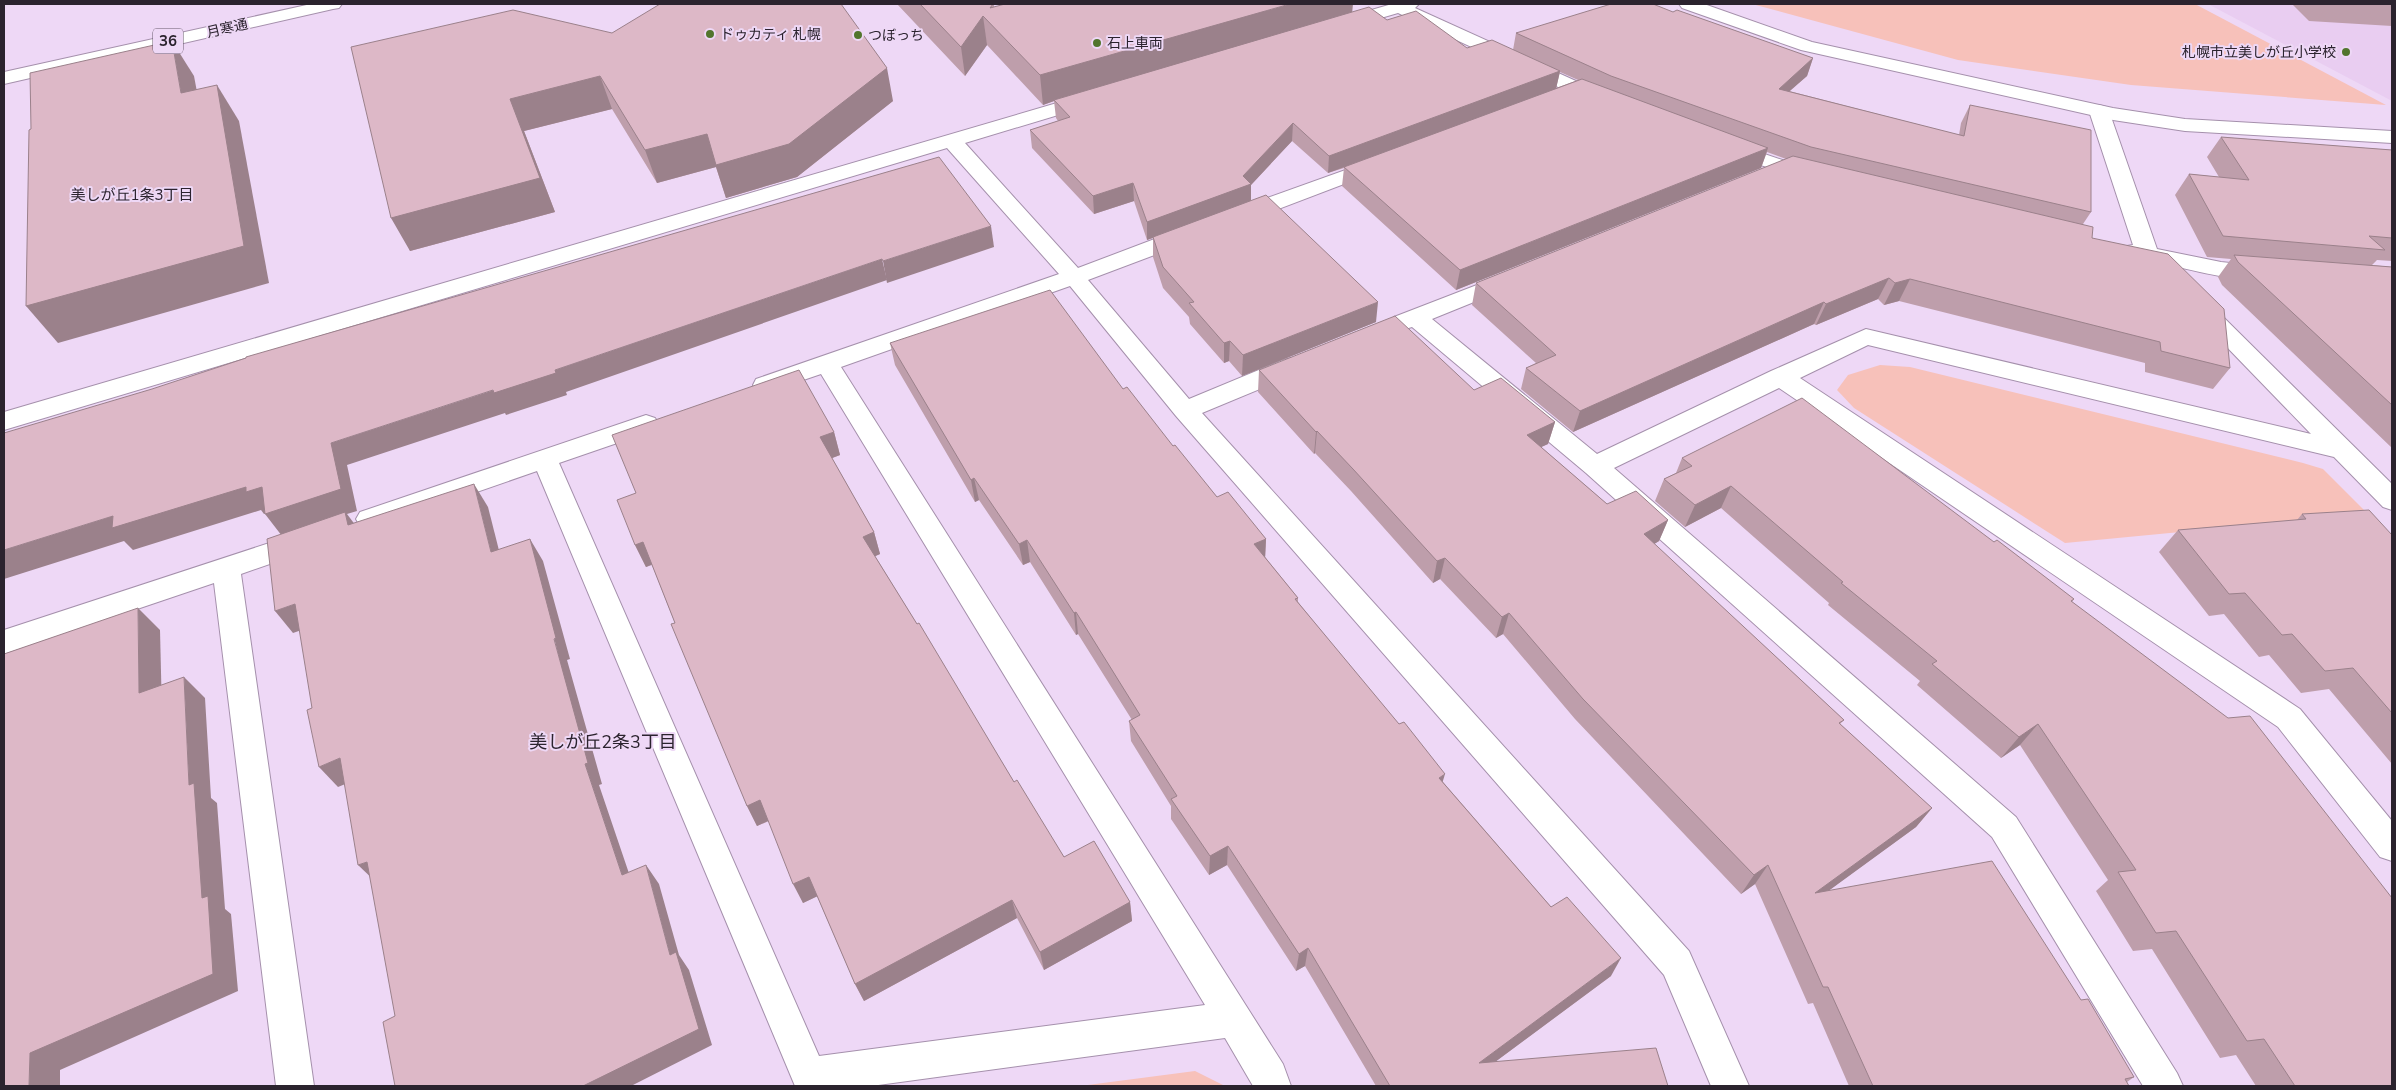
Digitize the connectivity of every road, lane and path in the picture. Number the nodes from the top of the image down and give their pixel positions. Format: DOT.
graph roads {
  1 [pos="332,4"];
  2 [pos="1688,4"];
  3 [pos="1404,5"];
  4 [pos="1323,30"];
  5 [pos="4,78"];
  6 [pos="1578,89"];
  7 [pos="1113,92"];
  8 [pos="1550,100"];
  9 [pos="1618,106"];
  10 [pos="2100,111"];
  11 [pos="2392,137"];
  12 [pos="952,141"];
  13 [pos="1710,141"];
  14 [pos="1400,156"];
  15 [pos="1784,168"];
  16 [pos="1756,179"];
  17 [pos="1825,179"];
  18 [pos="2119,247"];
  19 [pos="2147,253"];
  20 [pos="1526,272"];
  21 [pos="2278,273"];
  22 [pos="1074,278"];
  23 [pos="1415,317"];
  24 [pos="1378,332"];
  25 [pos="1314,358"];
  26 [pos="827,365"];
  27 [pos="1780,377"];
  28 [pos="742,393"];
  29 [pos="1184,410"];
  30 [pos="667,418"];
  31 [pos="4,421"];
  32 [pos="2342,450"];
  33 [pos="544,458"];
  34 [pos="1595,466"];
  35 [pos="2392,500"];
  36 [pos="348,527"];
  37 [pos="320,537"];
  38 [pos="226,569"];
  39 [pos="4,642"];
  40 [pos="2392,846"];
  41 [pos="1234,1019"];
  42 [pos="296,1086"];
  43 [pos="1272,1086"];
  44 [pos="1730,1086"];
  45 [pos="2164,1086"];
  1 -- 5 [label="main road, 月寒通 / 36"];
  2 -- 10 [label="main road"];
  3 -- 4 [label="main road"];
  3 -- 6 [label="main road"];
  6 -- 8 [label="main road"];
  6 -- 9 [label="main road"];
  7 -- 12 [label="main road"];
  10 -- 11 [label="main road"];
  10 -- 19 [label="main road"];
  12 -- 22 [label="main road"];
  12 -- 31 [label="main road"];
  13 -- 15 [label="main road"];
  14 -- 22 [label="main road"];
  15 -- 16 [label="main road"];
  15 -- 17 [label="main road"];
  18 -- 19 [label="main road"];
  19 -- 21 [label="main road"];
  19 -- 32 [label="main road"];
  20 -- 23 [label="main road"];
  22 -- 26 [label="main road"];
  22 -- 29 [label="main road"];
  23 -- 24 [label="main road"];
  23 -- 34 [label="main road"];
  25 -- 29 [label="main road"];
  26 -- 28 [label="main road"];
  26 -- 41 [label="main road"];
  27 -- 32 [label="main road"];
  27 -- 34 [label="main road"];
  27 -- 40 [label="main road"];
  29 -- 44 [label="main road"];
  30 -- 33 [label="main road"];
  32 -- 35 [label="main road"];
  33 -- 36 [label="main road"];
  33 -- 41 [label="main road"];
  34 -- 45 [label="main road"];
  37 -- 38 [label="main road"];
  38 -- 39 [label="main road"];
  38 -- 42 [label="main road"];
  41 -- 43 [label="main road"];
}
